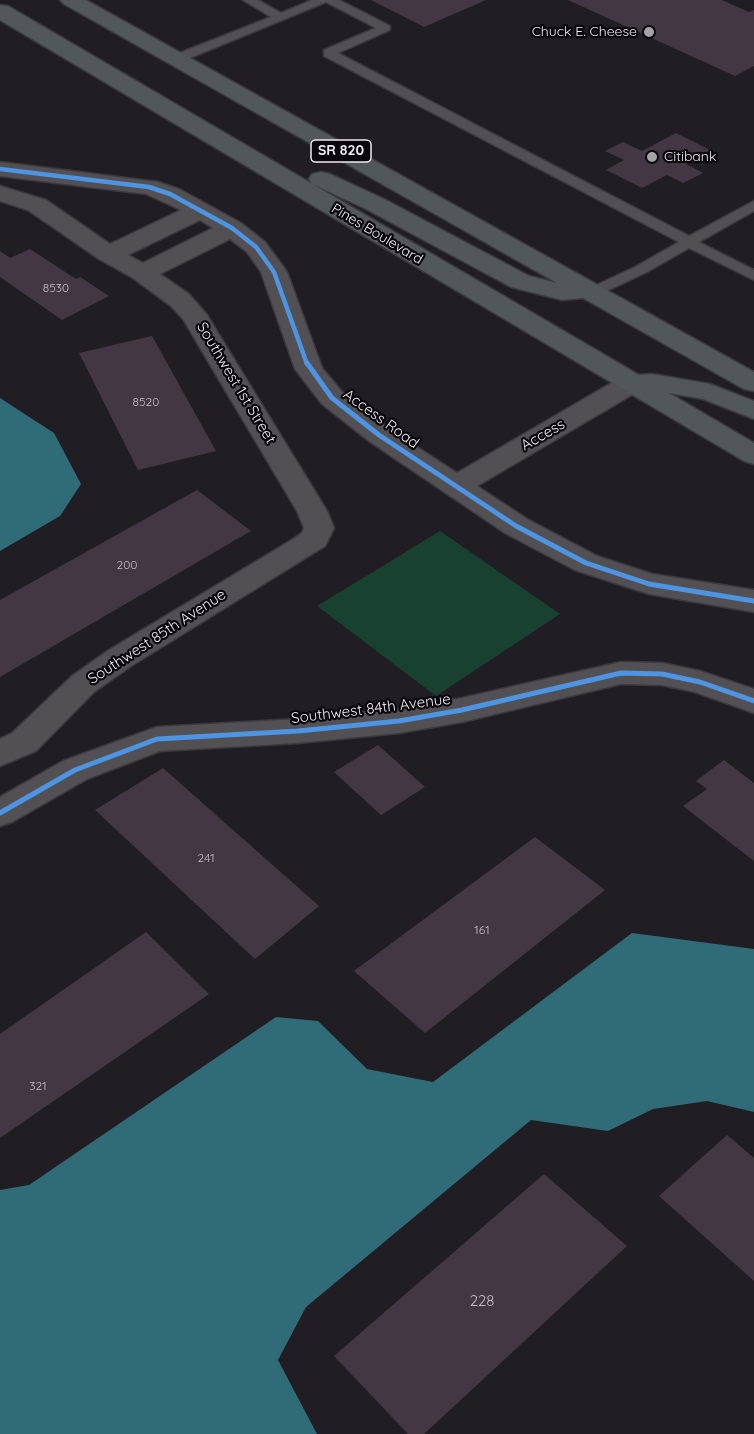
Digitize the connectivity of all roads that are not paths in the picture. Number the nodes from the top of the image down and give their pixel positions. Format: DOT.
graph roads {
  1 [pos="71,0"];
  2 [pos="249,0"];
  3 [pos="322,0"];
  4 [pos="330,0"];
  5 [pos="0,11"];
  6 [pos="280,17"];
  7 [pos="176,58"];
  8 [pos="240,153"];
  9 [pos="0,169"];
  10 [pos="0,193"];
  11 [pos="754,206"];
  12 [pos="200,210"];
  13 [pos="232,228"];
  14 [pos="690,242"];
  15 [pos="108,254"];
  16 [pos="142,273"];
  17 [pos="754,276"];
  18 [pos="593,292"];
  19 [pos="754,382"];
  20 [pos="630,384"];
  21 [pos="754,411"];
  22 [pos="754,456"];
  23 [pos="456,486"];
  24 [pos="319,528"];
  25 [pos="754,601"];
  26 [pos="754,701"];
  27 [pos="0,754"];
  28 [pos="0,813"];
  1 -- 7 [label="highway, SR 820"];
  2 -- 6 [label="lane"];
  3 -- 6 [label="lane"];
  4 -- 14 [label="lane"];
  5 -- 8 [label="highway, Pines Boulevard"];
  6 -- 7 [label="lane"];
  7 -- 18 [label="highway, SR 820"];
  8 -- 18 [label="highway"];
  8 -- 20 [label="highway, Pines Boulevard"];
  9 -- 12 [label="street, Access Road"];
  10 -- 15 [label="street, Southwest 1st Street"];
  11 -- 14 [label="lane"];
  12 -- 13 [label="street, Access Road"];
  12 -- 15 [label="street"];
  13 -- 16 [label="street"];
  13 -- 23 [label="street, Access Road"];
  14 -- 17 [label="lane"];
  14 -- 18 [label="lane"];
  15 -- 16 [label="street, Southwest 1st Street"];
  16 -- 24 [label="street, Southwest 1st Street"];
  18 -- 19 [label="highway, SR 820"];
  20 -- 21 [label="highway"];
  20 -- 22 [label="highway, Pines Boulevard"];
  20 -- 23 [label="street, Access"];
  23 -- 25 [label="street, Access Road"];
  24 -- 27 [label="street, Southwest 85th Avenue"];
  26 -- 28 [label="street, Southwest 84th Avenue"];
}
